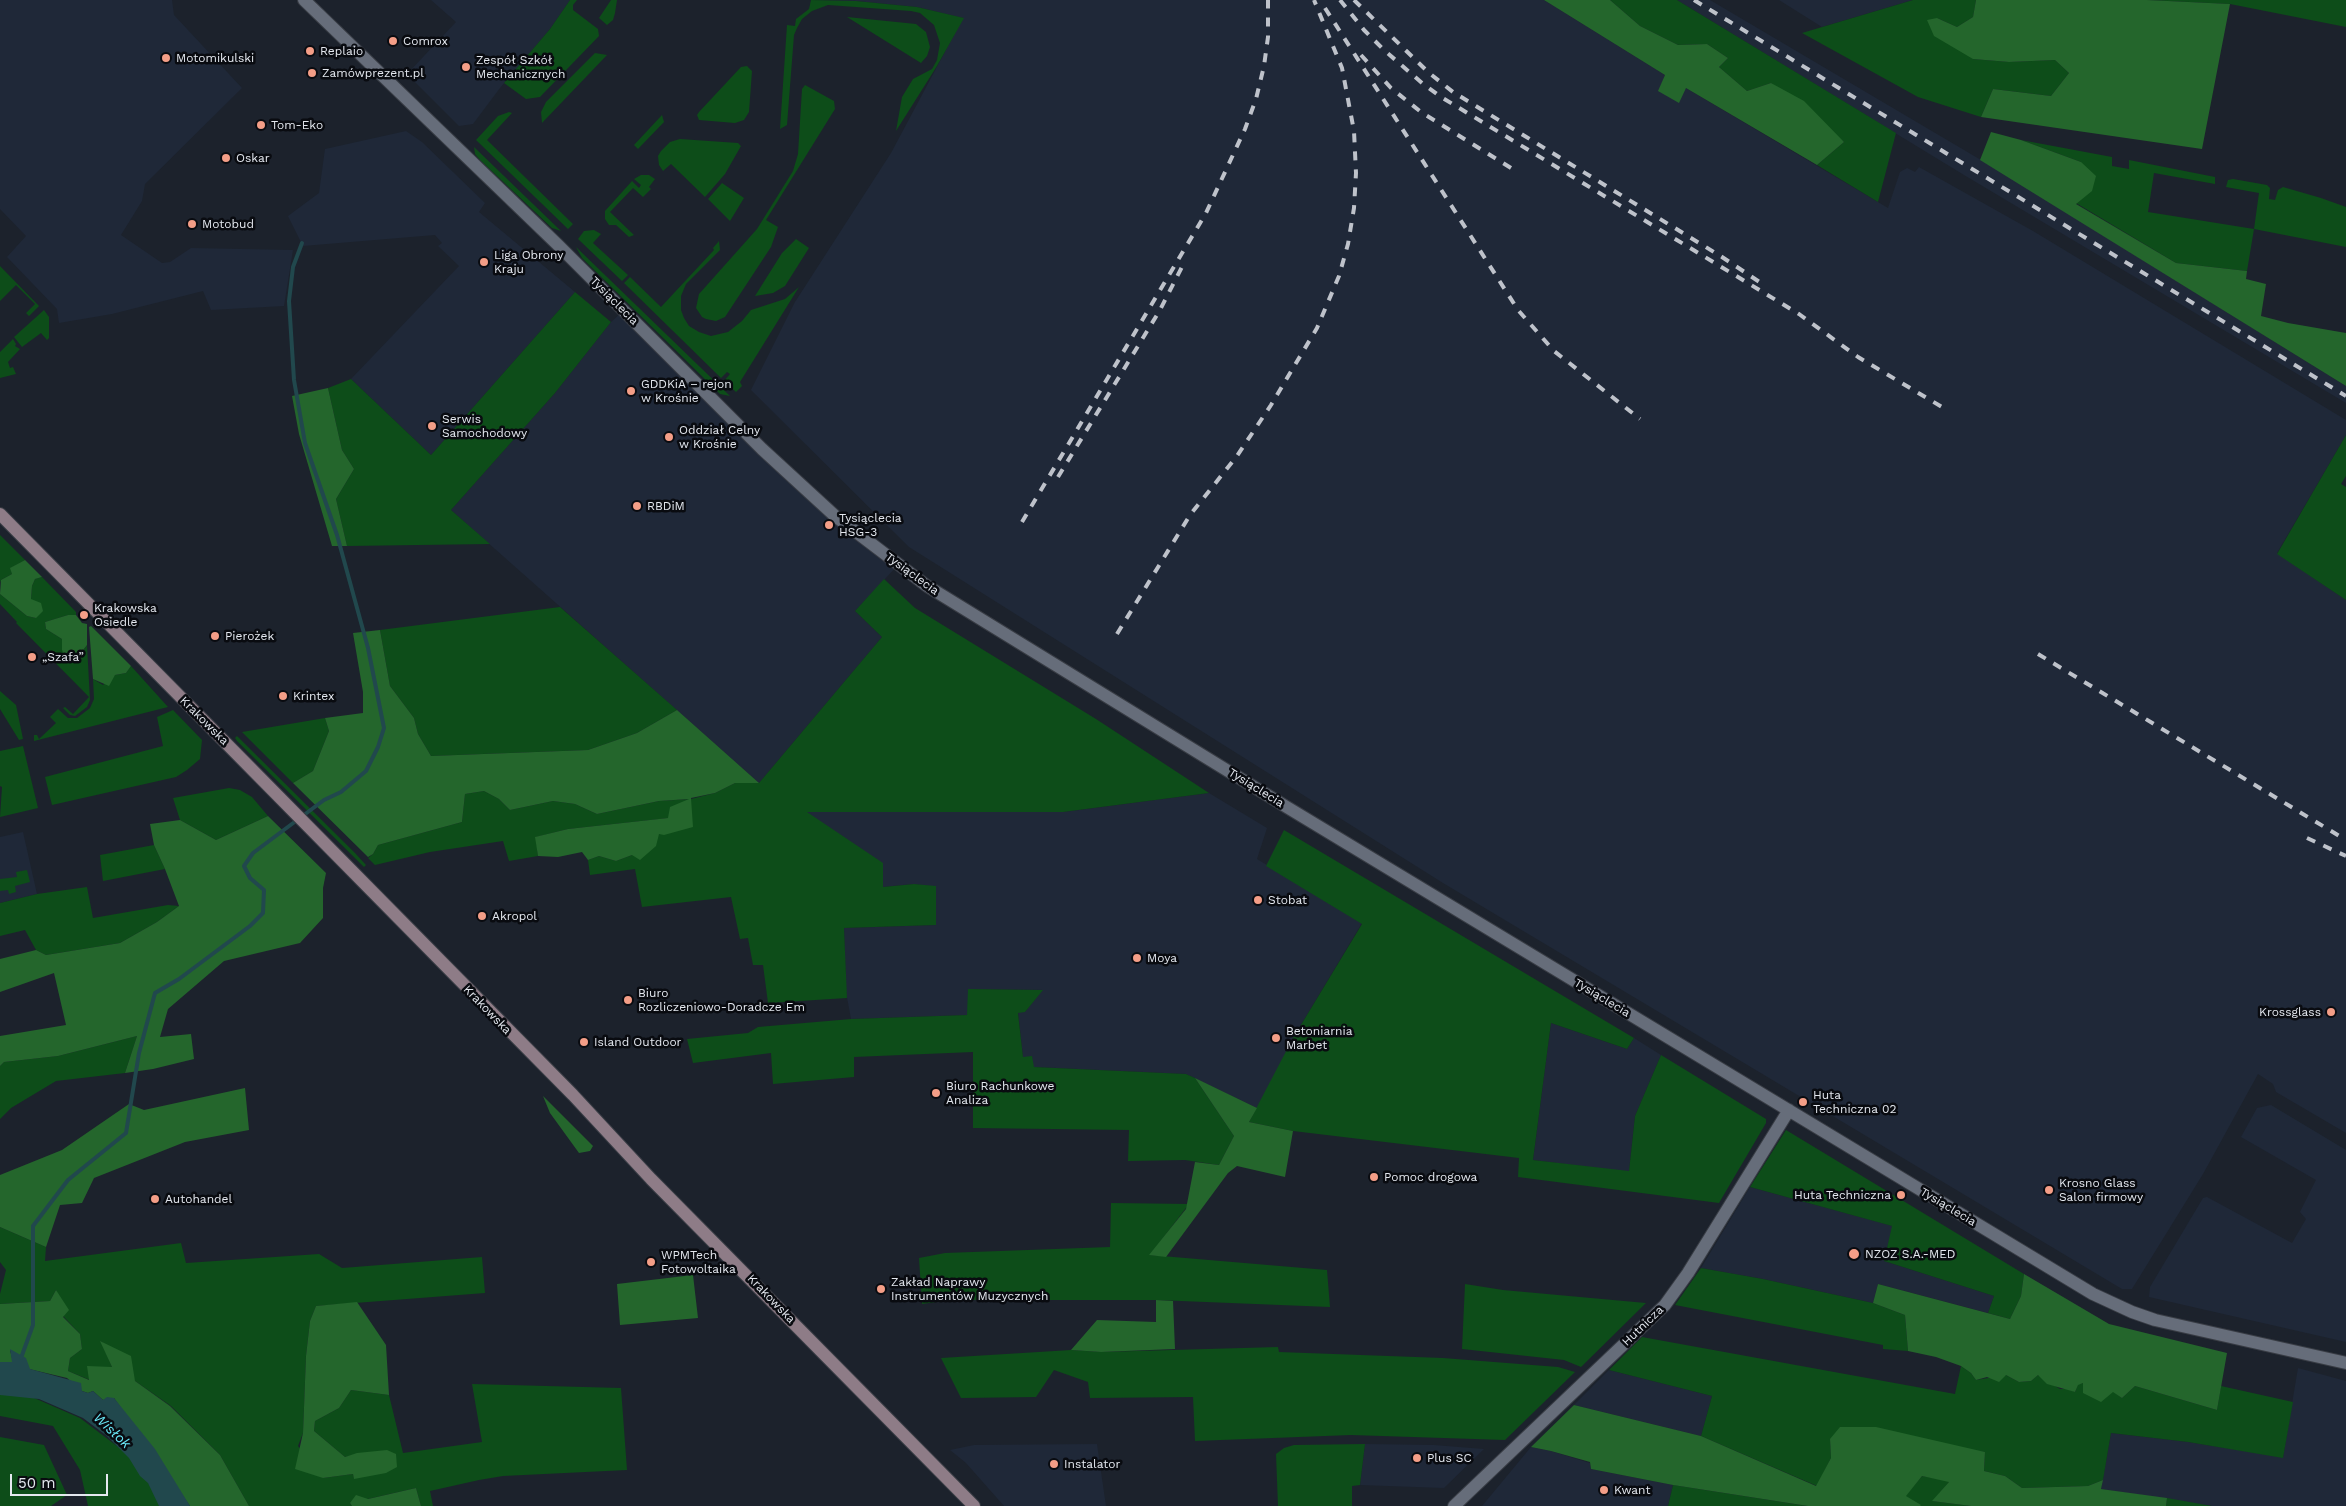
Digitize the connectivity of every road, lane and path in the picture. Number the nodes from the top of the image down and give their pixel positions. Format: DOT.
graph roads {
  1 [pos="304,0"];
  2 [pos="0,514"];
  3 [pos="1789,1110"];
  4 [pos="2346,1363"];
  5 [pos="974,1506"];
  6 [pos="1454,1506"];
  1 -- 3 [label="street, Tysiąclecia"];
  2 -- 5 [label="main road, Krakowska"];
  3 -- 4 [label="street, Tysiąclecia"];
  3 -- 6 [label="street, Hutnicza"];
}
